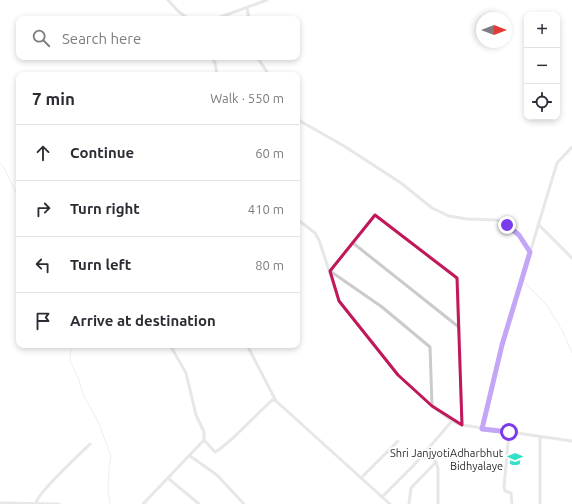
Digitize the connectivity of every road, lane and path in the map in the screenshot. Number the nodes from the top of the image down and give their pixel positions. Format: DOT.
graph roads {
  1 [pos="168,0"];
  2 [pos="267,0"];
  3 [pos="248,8"];
  4 [pos="184,16"];
  5 [pos="224,16"];
  6 [pos="249,16"];
  7 [pos="214,60"];
  8 [pos="259,60"];
  9 [pos="216,72"];
  10 [pos="267,72"];
  11 [pos="300,121"];
  12 [pos="572,147"];
  13 [pos="300,221"];
  14 [pos="538,224"];
  15 [pos="352,243"];
  16 [pos="530,252"];
  17 [pos="572,258"];
  18 [pos="330,271"];
  19 [pos="460,328"];
  20 [pos="172,348"];
  21 [pos="249,348"];
  22 [pos="276,401"];
  23 [pos="432,406"];
  24 [pos="452,421"];
  25 [pos="462,425"];
  26 [pos="482,429"];
  27 [pos="509,432"];
  28 [pos="542,437"];
  29 [pos="204,440"];
  30 [pos="398,441"];
  31 [pos="572,441"];
  32 [pos="90,444"];
  33 [pos="425,452"];
  34 [pos="190,456"];
  35 [pos="436,462"];
  36 [pos="361,478"];
  37 [pos="169,479"];
  38 [pos="382,497"];
  39 [pos="0,503"];
  40 [pos="36,503"];
  41 [pos="52,504"];
  42 [pos="59,504"];
  43 [pos="143,504"];
  44 [pos="199,504"];
  45 [pos="244,504"];
  46 [pos="390,504"];
  47 [pos="408,504"];
  48 [pos="438,504"];
  49 [pos="512,504"];
  50 [pos="540,504"];
  1 -- 4 [label="street"];
  2 -- 3 [label="street"];
  3 -- 5 [label="street"];
  3 -- 6 [label="street"];
  7 -- 9 [label="street"];
  8 -- 10 [label="street"];
  11 -- 16 [label="street"];
  12 -- 14 [label="street"];
  13 -- 18 [label="street"];
  14 -- 16 [label="street"];
  14 -- 17 [label="street"];
  15 -- 18 [label="street"];
  15 -- 19 [label="street"];
  15 -- 19 [label="street"];
  16 -- 26 [label="street"];
  18 -- 23 [label="street"];
  18 -- 23 [label="street"];
  19 -- 25 [label="street"];
  20 -- 29 [label="street"];
  21 -- 22 [label="street"];
  22 -- 29 [label="street"];
  22 -- 36 [label="street"];
  23 -- 24 [label="street"];
  24 -- 25 [label="street"];
  24 -- 33 [label="street"];
  25 -- 26 [label="street"];
  26 -- 27 [label="street"];
  27 -- 28 [label="street"];
  27 -- 49 [label="street"];
  28 -- 31 [label="street"];
  28 -- 50 [label="street"];
  29 -- 34 [label="street"];
  30 -- 36 [label="street"];
  32 -- 40 [label="street"];
  33 -- 35 [label="street"];
  33 -- 38 [label="street"];
  34 -- 37 [label="street"];
  34 -- 45 [label="street"];
  35 -- 47 [label="street"];
  35 -- 48 [label="street"];
  36 -- 38 [label="street"];
  37 -- 43 [label="street"];
  37 -- 44 [label="street"];
  38 -- 46 [label="street"];
  39 -- 40 [label="street"];
  40 -- 41 [label="street"];
  41 -- 42 [label="street"];
}
